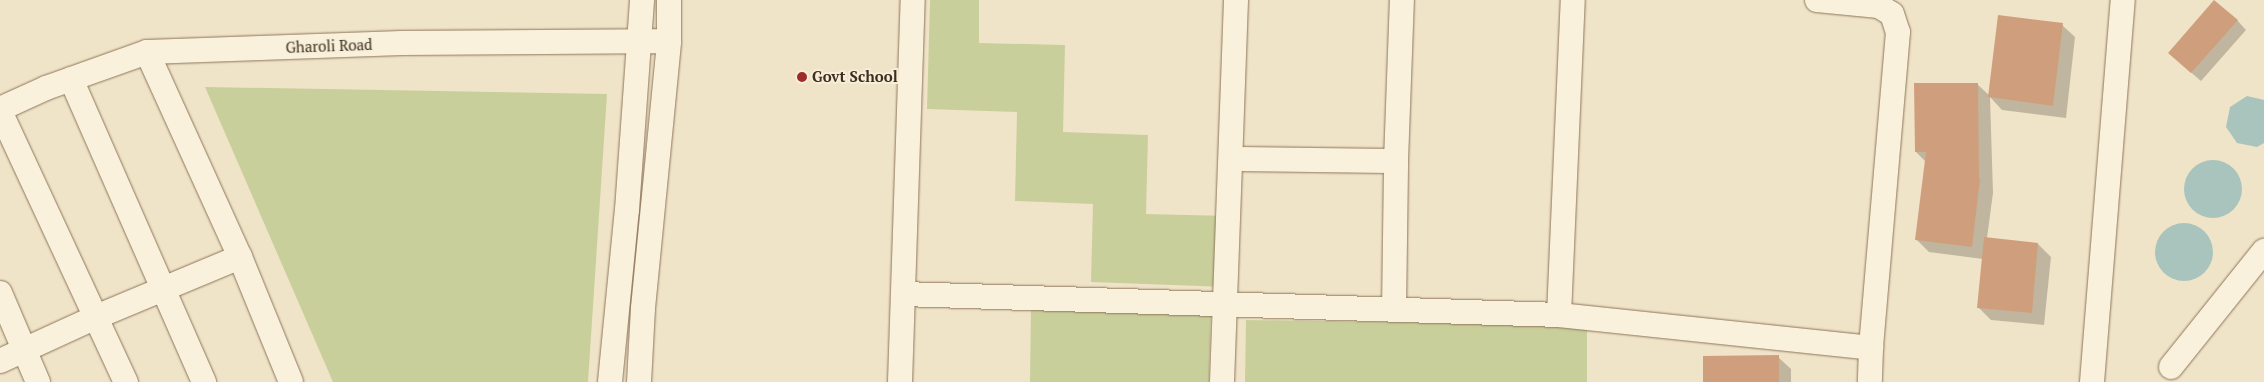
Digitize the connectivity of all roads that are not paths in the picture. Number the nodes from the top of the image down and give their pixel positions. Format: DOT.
graph roads {
  1 [pos="642,0"];
  2 [pos="669,0"];
  3 [pos="914,0"];
  4 [pos="1236,0"];
  5 [pos="1402,0"];
  6 [pos="1573,0"];
  7 [pos="1817,0"];
  8 [pos="2123,0"];
  9 [pos="640,41"];
  10 [pos="669,41"];
  11 [pos="147,52"];
  12 [pos="70,79"];
  13 [pos="0,110"];
  14 [pos="1232,159"];
  15 [pos="1396,161"];
  16 [pos="2264,251"];
  17 [pos="240,257"];
  18 [pos="162,289"];
  19 [pos="0,293"];
  20 [pos="903,294"];
  21 [pos="1226,304"];
  22 [pos="1394,310"];
  23 [pos="1559,315"];
  24 [pos="96,317"];
  25 [pos="1871,348"];
  26 [pos="25,350"];
  27 [pos="0,361"];
  28 [pos="2171,368"];
  29 [pos="38,382"];
  30 [pos="126,382"];
  31 [pos="204,382"];
  32 [pos="291,382"];
  33 [pos="610,382"];
  34 [pos="639,382"];
  35 [pos="900,382"];
  36 [pos="1222,382"];
  37 [pos="1870,382"];
  38 [pos="2092,382"];
  1 -- 9 [label="street"];
  2 -- 10 [label="street"];
  3 -- 20 [label="street"];
  4 -- 14 [label="street"];
  5 -- 15 [label="street"];
  6 -- 23 [label="street"];
  7 -- 25 [label="street"];
  8 -- 38 [label="street"];
  9 -- 10 [label="street, Gharoli Road"];
  9 -- 11 [label="street, Gharoli Road"];
  9 -- 33 [label="street"];
  10 -- 34 [label="street"];
  11 -- 12 [label="street, Gharoli Road"];
  11 -- 17 [label="street"];
  12 -- 13 [label="street, Gharoli Road"];
  12 -- 18 [label="street"];
  13 -- 24 [label="street"];
  14 -- 15 [label="street"];
  14 -- 21 [label="street"];
  15 -- 22 [label="street"];
  16 -- 28 [label="street"];
  17 -- 18 [label="street"];
  17 -- 32 [label="street"];
  18 -- 24 [label="street"];
  18 -- 31 [label="street"];
  19 -- 26 [label="street"];
  20 -- 21 [label="street"];
  20 -- 35 [label="street"];
  21 -- 22 [label="street"];
  21 -- 36 [label="street"];
  22 -- 23 [label="street"];
  23 -- 25 [label="street"];
  24 -- 26 [label="street"];
  24 -- 30 [label="street"];
  25 -- 37 [label="street"];
  26 -- 27 [label="street"];
  26 -- 29 [label="street"];
}
